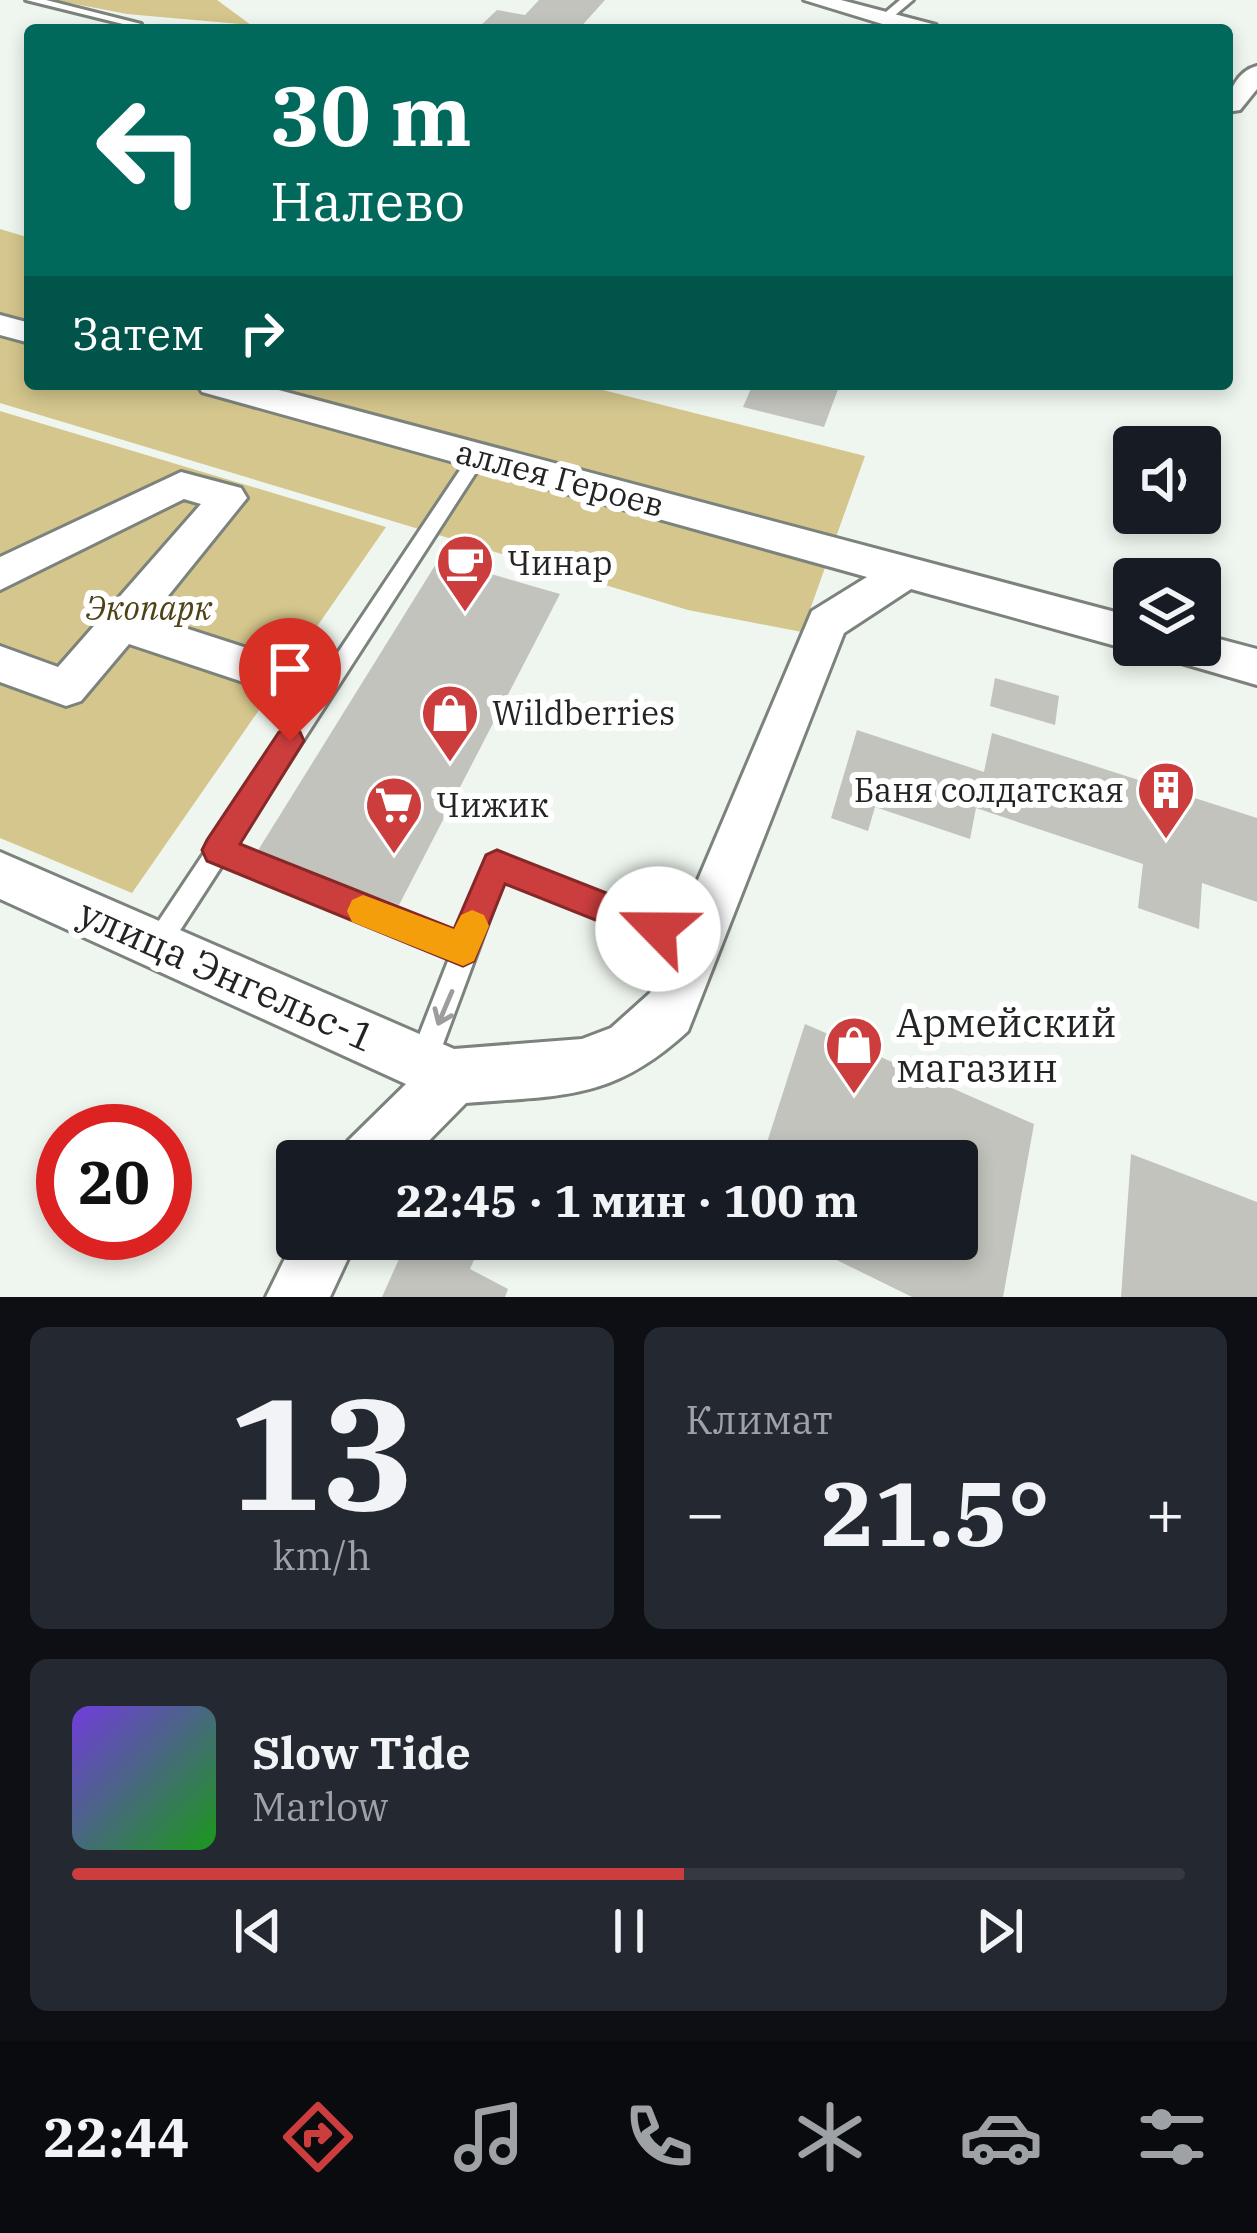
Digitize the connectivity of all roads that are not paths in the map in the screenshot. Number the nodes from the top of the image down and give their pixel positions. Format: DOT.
graph roads {
  1 [pos="32,0"];
  2 [pos="815,0"];
  3 [pos="907,0"];
  4 [pos="884,19"];
  5 [pos="135,24"];
  6 [pos="904,24"];
  7 [pos="1257,73"];
  8 [pos="1238,106"];
  9 [pos="236,390"];
  10 [pos="478,455"];
  11 [pos="906,572"];
  12 [pos="0,575"];
  13 [pos="123,626"];
  14 [pos="1113,628"];
  15 [pos="1221,657"];
  16 [pos="0,664"];
  17 [pos="1257,667"];
  18 [pos="306,685"];
  19 [pos="218,850"];
  20 [pos="0,875"];
  21 [pos="157,943"];
  22 [pos="698,946"];
  23 [pos="463,949"];
  24 [pos="438,1069"];
  25 [pos="384,1140"];
  26 [pos="316,1260"];
  27 [pos="297,1297"];
  1 -- 5 [label="lane"];
  2 -- 4 [label="street"];
  3 -- 4 [label="lane"];
  4 -- 6 [label="street"];
  7 -- 8 [label="street"];
  9 -- 10 [label="street, аллея Героев"];
  10 -- 11 [label="street, аллея Героев"];
  10 -- 19 [label="lane"];
  11 -- 14 [label="street"];
  11 -- 22 [label="street, улица Энгельс-1"];
  12 -- 13 [label="street"];
  13 -- 16 [label="street"];
  13 -- 18 [label="street"];
  15 -- 17 [label="street"];
  19 -- 21 [label="lane"];
  19 -- 23 [label="lane"];
  20 -- 21 [label="street, улица Энгельс-1"];
  21 -- 24 [label="street, улица Энгельс-1"];
  22 -- 23 [label="lane"];
  22 -- 24 [label="street, улица Энгельс-1"];
  23 -- 24 [label="lane, one-way"];
  24 -- 25 [label="street"];
  26 -- 27 [label="street"];
}
